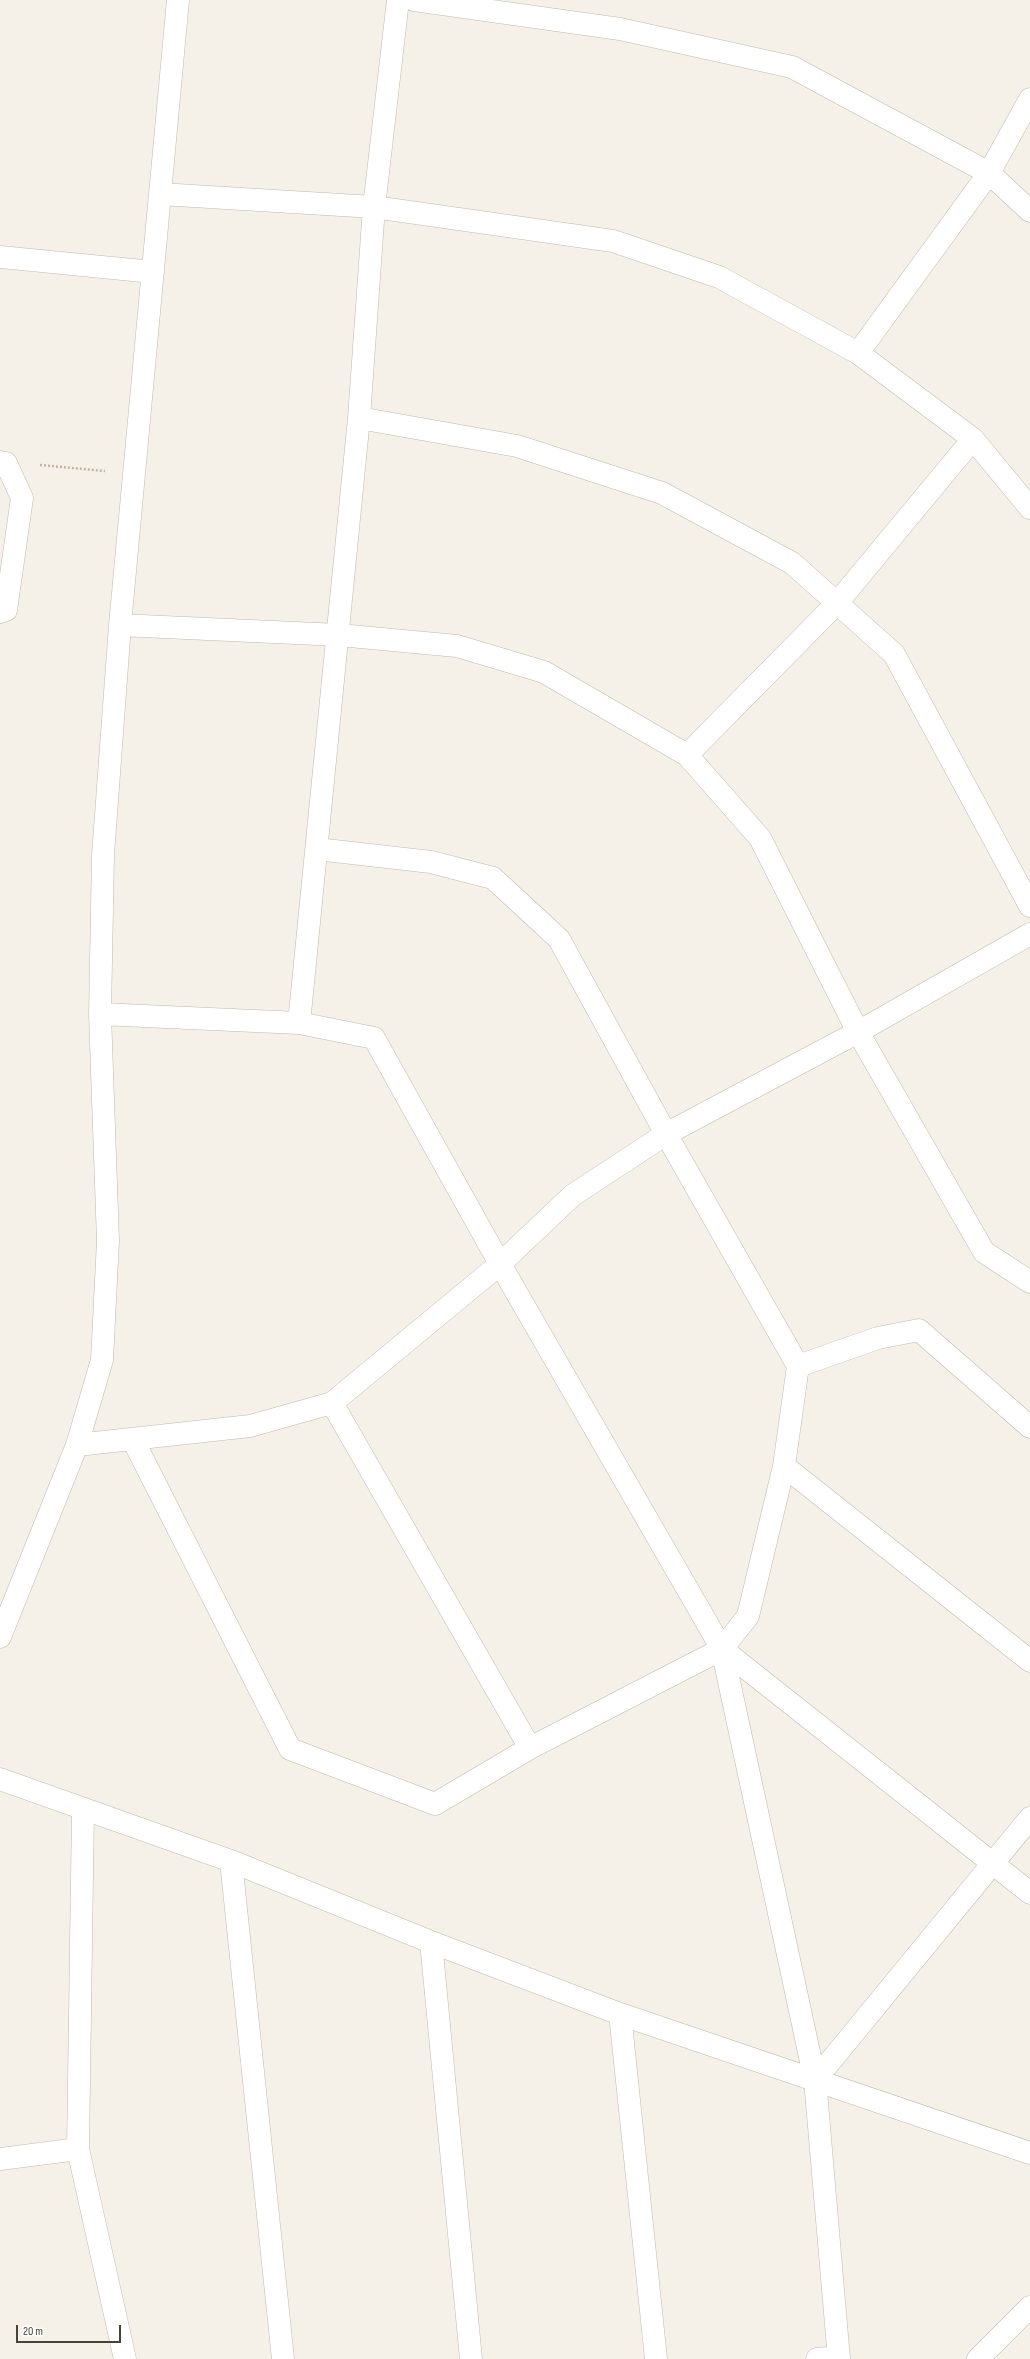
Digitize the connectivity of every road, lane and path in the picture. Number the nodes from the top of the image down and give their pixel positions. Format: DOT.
graph roads {
  1 [pos="178,0"];
  2 [pos="398,0"];
  3 [pos="414,0"];
  4 [pos="1030,99"];
  5 [pos="989,173"];
  6 [pos="160,194"];
  7 [pos="374,208"];
  8 [pos="1030,210"];
  9 [pos="0,257"];
  10 [pos="153,272"];
  11 [pos="858,353"];
  12 [pos="359,418"];
  13 [pos="973,439"];
  14 [pos="3,462"];
  15 [pos="134,473"];
  16 [pos="1030,508"];
  17 [pos="837,603"];
  18 [pos="0,612"];
  19 [pos="120,626"];
  20 [pos="339,635"];
  21 [pos="687,754"];
  22 [pos="317,849"];
  23 [pos="1030,906"];
  24 [pos="1030,934"];
  25 [pos="100,1014"];
  26 [pos="298,1023"];
  27 [pos="858,1032"];
  28 [pos="666,1134"];
  29 [pos="500,1264"];
  30 [pos="1030,1282"];
  31 [pos="798,1366"];
  32 [pos="332,1403"];
  33 [pos="1030,1427"];
  34 [pos="133,1440"];
  35 [pos="77,1445"];
  36 [pos="784,1466"];
  37 [pos="0,1637"];
  38 [pos="722,1649"];
  39 [pos="1030,1661"];
  40 [pos="530,1748"];
  41 [pos="0,1779"];
  42 [pos="83,1810"];
  43 [pos="1030,1818"];
  44 [pos="231,1861"];
  45 [pos="993,1863"];
  46 [pos="1030,1893"];
  47 [pos="431,1942"];
  48 [pos="620,2014"];
  49 [pos="815,2080"];
  50 [pos="78,2149"];
  51 [pos="1030,2153"];
  52 [pos="0,2159"];
  53 [pos="1030,2307"];
  54 [pos="839,2358"];
  55 [pos="125,2359"];
  56 [pos="284,2359"];
  57 [pos="472,2359"];
  58 [pos="656,2359"];
  59 [pos="817,2359"];
  60 [pos="978,2359"];
  1 -- 6 [label="street"];
  2 -- 7 [label="street"];
  3 -- 5 [label="street"];
  4 -- 5 [label="street"];
  5 -- 8 [label="street"];
  5 -- 11 [label="street"];
  6 -- 7 [label="street"];
  6 -- 10 [label="street"];
  7 -- 11 [label="street"];
  7 -- 12 [label="street"];
  9 -- 10 [label="street"];
  10 -- 15 [label="street"];
  11 -- 13 [label="street"];
  12 -- 17 [label="street"];
  12 -- 20 [label="street"];
  13 -- 16 [label="street"];
  13 -- 17 [label="street"];
  14 -- 15 [label="path"];
  14 -- 18 [label="street"];
  15 -- 19 [label="street"];
  17 -- 21 [label="street"];
  17 -- 23 [label="street"];
  19 -- 20 [label="street"];
  19 -- 25 [label="street"];
  20 -- 21 [label="street"];
  20 -- 22 [label="street"];
  21 -- 27 [label="street"];
  22 -- 26 [label="street"];
  22 -- 28 [label="street"];
  24 -- 27 [label="street"];
  25 -- 26 [label="street"];
  25 -- 35 [label="street"];
  26 -- 29 [label="street"];
  27 -- 28 [label="street"];
  27 -- 30 [label="street"];
  28 -- 29 [label="street"];
  28 -- 31 [label="street"];
  29 -- 32 [label="street"];
  29 -- 38 [label="street"];
  31 -- 33 [label="street"];
  31 -- 36 [label="street"];
  32 -- 34 [label="street"];
  32 -- 40 [label="street"];
  34 -- 35 [label="street"];
  34 -- 40 [label="street"];
  35 -- 37 [label="street"];
  36 -- 38 [label="street"];
  36 -- 39 [label="street"];
  38 -- 40 [label="street"];
  38 -- 45 [label="street"];
  38 -- 49 [label="street"];
  41 -- 42 [label="street"];
  42 -- 44 [label="street"];
  42 -- 50 [label="street"];
  43 -- 45 [label="street"];
  44 -- 47 [label="street"];
  44 -- 56 [label="street"];
  45 -- 46 [label="street"];
  45 -- 49 [label="street"];
  47 -- 48 [label="street"];
  47 -- 57 [label="street"];
  48 -- 49 [label="street"];
  48 -- 58 [label="street"];
  49 -- 51 [label="street"];
  49 -- 54 [label="street"];
  50 -- 52 [label="street"];
  50 -- 55 [label="street"];
  53 -- 60 [label="street"];
  54 -- 59 [label="street"];
}
